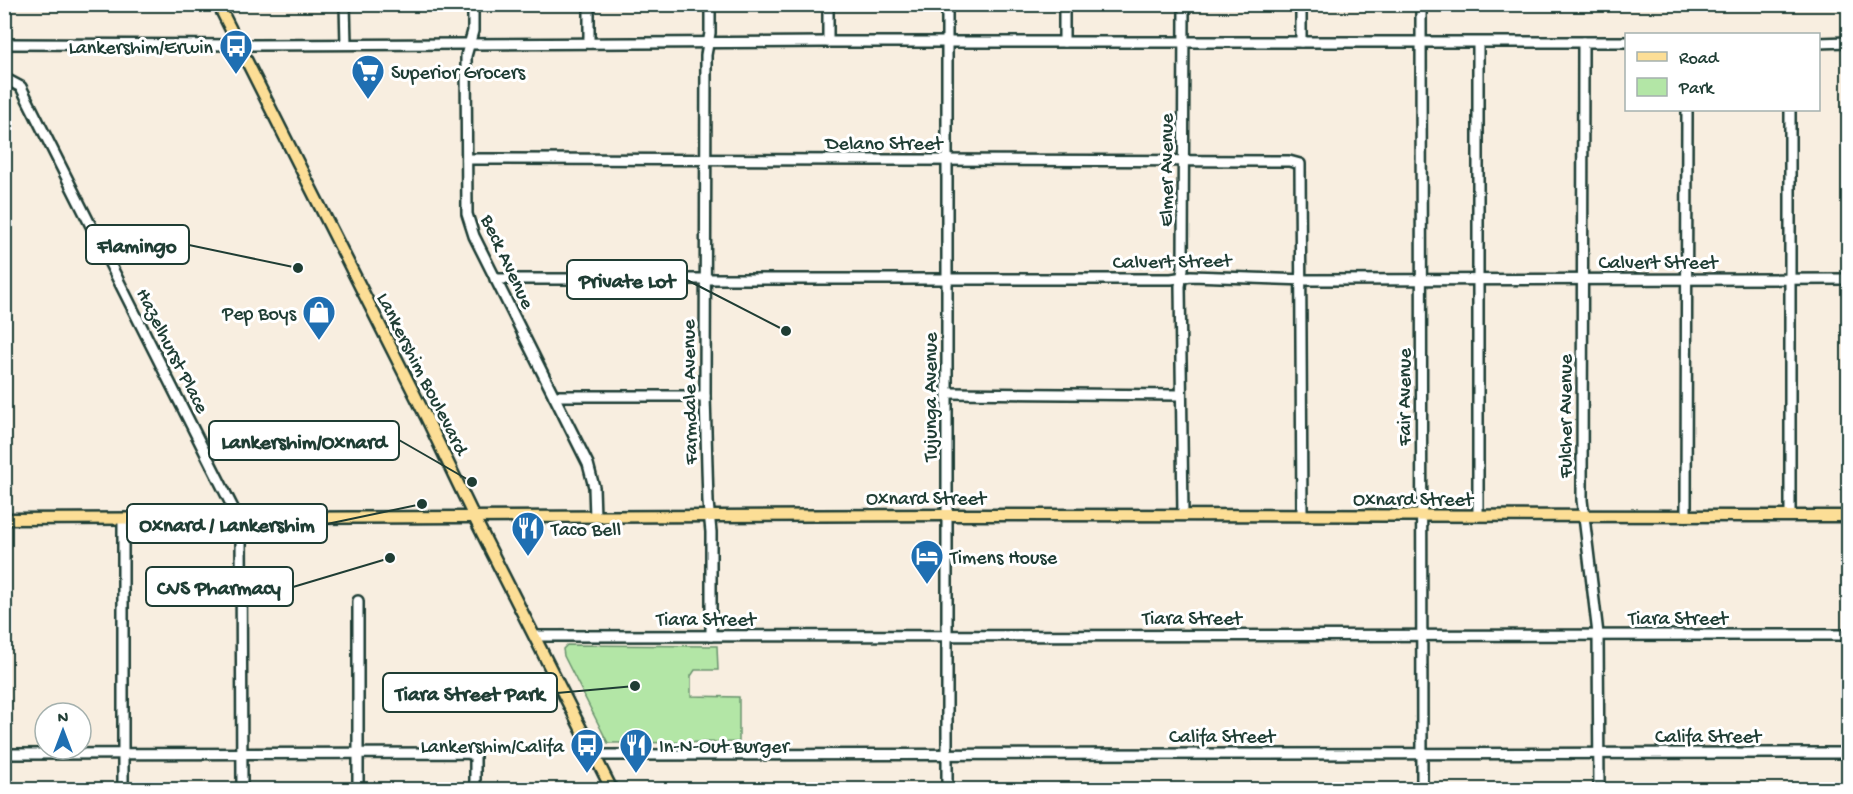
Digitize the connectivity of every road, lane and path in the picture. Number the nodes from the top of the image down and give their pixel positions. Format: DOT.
graph roads {
  1 [pos="218,4"];
  2 [pos="345,4"];
  3 [pos="473,4"];
  4 [pos="589,4"];
  5 [pos="710,4"];
  6 [pos="828,4"];
  7 [pos="947,4"];
  8 [pos="1064,4"];
  9 [pos="1184,4"];
  10 [pos="1301,4"];
  11 [pos="1421,4"];
  12 [pos="828,42"];
  13 [pos="947,42"];
  14 [pos="1064,42"];
  15 [pos="1184,42"];
  16 [pos="1301,42"];
  17 [pos="1478,42"];
  18 [pos="1583,42"];
  19 [pos="1625,42"];
  20 [pos="1848,42"];
  21 [pos="470,43"];
  22 [pos="589,43"];
  23 [pos="708,43"];
  24 [pos="1421,43"];
  25 [pos="1820,43"];
  26 [pos="4,44"];
  27 [pos="346,44"];
  28 [pos="239,45"];
  29 [pos="4,78"];
  30 [pos="1687,111"];
  31 [pos="1791,111"];
  32 [pos="466,159"];
  33 [pos="706,160"];
  34 [pos="947,160"];
  35 [pos="1183,161"];
  36 [pos="705,278"];
  37 [pos="1181,278"];
  38 [pos="495,279"];
  39 [pos="947,279"];
  40 [pos="1300,279"];
  41 [pos="1478,279"];
  42 [pos="1582,279"];
  43 [pos="1686,279"];
  44 [pos="1790,279"];
  45 [pos="1848,279"];
  46 [pos="1420,280"];
  47 [pos="946,393"];
  48 [pos="1180,395"];
  49 [pos="554,396"];
  50 [pos="705,396"];
  51 [pos="946,515"];
  52 [pos="1183,515"];
  53 [pos="1302,515"];
  54 [pos="1421,516"];
  55 [pos="1478,516"];
  56 [pos="1583,516"];
  57 [pos="1686,516"];
  58 [pos="1790,516"];
  59 [pos="1848,516"];
  60 [pos="474,517"];
  61 [pos="595,517"];
  62 [pos="709,517"];
  63 [pos="238,518"];
  64 [pos="4,519"];
  65 [pos="123,519"];
  66 [pos="358,602"];
  67 [pos="1598,634"];
  68 [pos="946,635"];
  69 [pos="1422,635"];
  70 [pos="1848,635"];
  71 [pos="535,636"];
  72 [pos="711,636"];
  73 [pos="123,753"];
  74 [pos="947,753"];
  75 [pos="1422,753"];
  76 [pos="1599,753"];
  77 [pos="1848,753"];
  78 [pos="4,754"];
  79 [pos="242,754"];
  80 [pos="358,754"];
  81 [pos="595,755"];
  82 [pos="123,789"];
  83 [pos="242,789"];
  84 [pos="358,789"];
  85 [pos="475,789"];
  86 [pos="612,789"];
  87 [pos="947,789"];
  88 [pos="1422,789"];
  89 [pos="1599,789"];
  1 -- 28 [label="main road, Lankershim Boulevard"];
  2 -- 27 [label="street"];
  3 -- 21 [label="street, Beck Avenue"];
  4 -- 22 [label="street"];
  5 -- 23 [label="street, Farmdale Avenue"];
  6 -- 12 [label="street"];
  7 -- 13 [label="street, Tujunga Avenue"];
  8 -- 14 [label="street"];
  9 -- 15 [label="street, Elmer Avenue"];
  10 -- 16 [label="street"];
  11 -- 24 [label="street, Fair Avenue"];
  12 -- 13 [label="street"];
  12 -- 23 [label="street"];
  13 -- 14 [label="street"];
  13 -- 34 [label="street, Tujunga Avenue"];
  14 -- 15 [label="street"];
  15 -- 16 [label="street"];
  15 -- 35 [label="street, Elmer Avenue"];
  16 -- 24 [label="street"];
  17 -- 18 [label="street"];
  17 -- 24 [label="street"];
  17 -- 41 [label="street"];
  18 -- 19 [label="street"];
  18 -- 42 [label="street, Fulcher Avenue"];
  20 -- 25 [label="street"];
  21 -- 22 [label="street"];
  21 -- 27 [label="street"];
  21 -- 32 [label="street, Beck Avenue"];
  22 -- 23 [label="street"];
  23 -- 33 [label="street, Farmdale Avenue"];
  24 -- 46 [label="street, Fair Avenue"];
  26 -- 28 [label="street"];
  27 -- 28 [label="street"];
  28 -- 60 [label="main road, Lankershim Boulevard"];
  29 -- 63 [label="street, Hazelhurst Place"];
  30 -- 43 [label="street"];
  31 -- 44 [label="street"];
  32 -- 33 [label="street, Delano Street"];
  32 -- 38 [label="street, Beck Avenue"];
  33 -- 34 [label="street, Delano Street"];
  33 -- 36 [label="street, Farmdale Avenue"];
  34 -- 35 [label="street, Delano Street"];
  34 -- 39 [label="street, Tujunga Avenue"];
  35 -- 37 [label="street, Elmer Avenue"];
  35 -- 40 [label="street, Delano Street"];
  36 -- 38 [label="street, Calvert Street"];
  36 -- 39 [label="street, Calvert Street"];
  36 -- 50 [label="street, Farmdale Avenue"];
  37 -- 39 [label="street, Calvert Street"];
  37 -- 40 [label="street, Calvert Street"];
  37 -- 48 [label="street, Elmer Avenue"];
  38 -- 49 [label="street, Beck Avenue"];
  39 -- 47 [label="street, Tujunga Avenue"];
  40 -- 46 [label="street, Calvert Street"];
  40 -- 53 [label="street"];
  41 -- 42 [label="street, Calvert Street"];
  41 -- 46 [label="street, Calvert Street"];
  41 -- 55 [label="street"];
  42 -- 43 [label="street, Calvert Street"];
  42 -- 56 [label="street, Fulcher Avenue"];
  43 -- 44 [label="street, Calvert Street"];
  43 -- 57 [label="street"];
  44 -- 45 [label="street, Calvert Street"];
  44 -- 58 [label="street"];
  46 -- 54 [label="street, Fair Avenue"];
  47 -- 48 [label="street"];
  47 -- 51 [label="street, Tujunga Avenue"];
  48 -- 52 [label="street, Elmer Avenue"];
  49 -- 50 [label="street"];
  49 -- 61 [label="street, Beck Avenue"];
  50 -- 62 [label="street, Farmdale Avenue"];
  51 -- 52 [label="main road, Oxnard Street"];
  51 -- 62 [label="main road, Oxnard Street"];
  51 -- 68 [label="street, Tujunga Avenue"];
  52 -- 53 [label="main road, Oxnard Street"];
  53 -- 54 [label="main road, Oxnard Street"];
  54 -- 55 [label="main road, Oxnard Street"];
  54 -- 69 [label="street, Fair Avenue"];
  55 -- 56 [label="main road, Oxnard Street"];
  56 -- 57 [label="main road, Oxnard Street"];
  56 -- 67 [label="street, Fulcher Avenue"];
  57 -- 58 [label="main road, Oxnard Street"];
  58 -- 59 [label="main road, Oxnard Street"];
  60 -- 61 [label="main road, Oxnard Street"];
  60 -- 63 [label="main road, Oxnard Street"];
  60 -- 71 [label="main road, Lankershim Boulevard"];
  61 -- 62 [label="main road, Oxnard Street"];
  62 -- 72 [label="street, Farmdale Avenue"];
  63 -- 65 [label="main road, Oxnard Street"];
  63 -- 79 [label="street"];
  64 -- 65 [label="main road, Oxnard Street"];
  65 -- 73 [label="street"];
  66 -- 80 [label="street"];
  67 -- 69 [label="street, Tiara Street"];
  67 -- 70 [label="street, Tiara Street"];
  67 -- 76 [label="street, Fulcher Avenue"];
  68 -- 69 [label="street, Tiara Street"];
  68 -- 72 [label="street, Tiara Street"];
  68 -- 74 [label="street, Tujunga Avenue"];
  69 -- 75 [label="street, Fair Avenue"];
  71 -- 72 [label="street, Tiara Street"];
  71 -- 81 [label="main road, Lankershim Boulevard"];
  73 -- 78 [label="street"];
  73 -- 79 [label="street"];
  73 -- 82 [label="street"];
  74 -- 75 [label="street, Califa Street"];
  74 -- 81 [label="street, Califa Street"];
  74 -- 87 [label="street, Tujunga Avenue"];
  75 -- 76 [label="street, Califa Street"];
  75 -- 88 [label="street, Fair Avenue"];
  76 -- 77 [label="street, Califa Street"];
  76 -- 89 [label="street, Fulcher Avenue"];
  79 -- 80 [label="street"];
  79 -- 83 [label="street"];
  80 -- 84 [label="street"];
  80 -- 85 [label="street"];
  81 -- 86 [label="main road, Lankershim Boulevard"];
}
